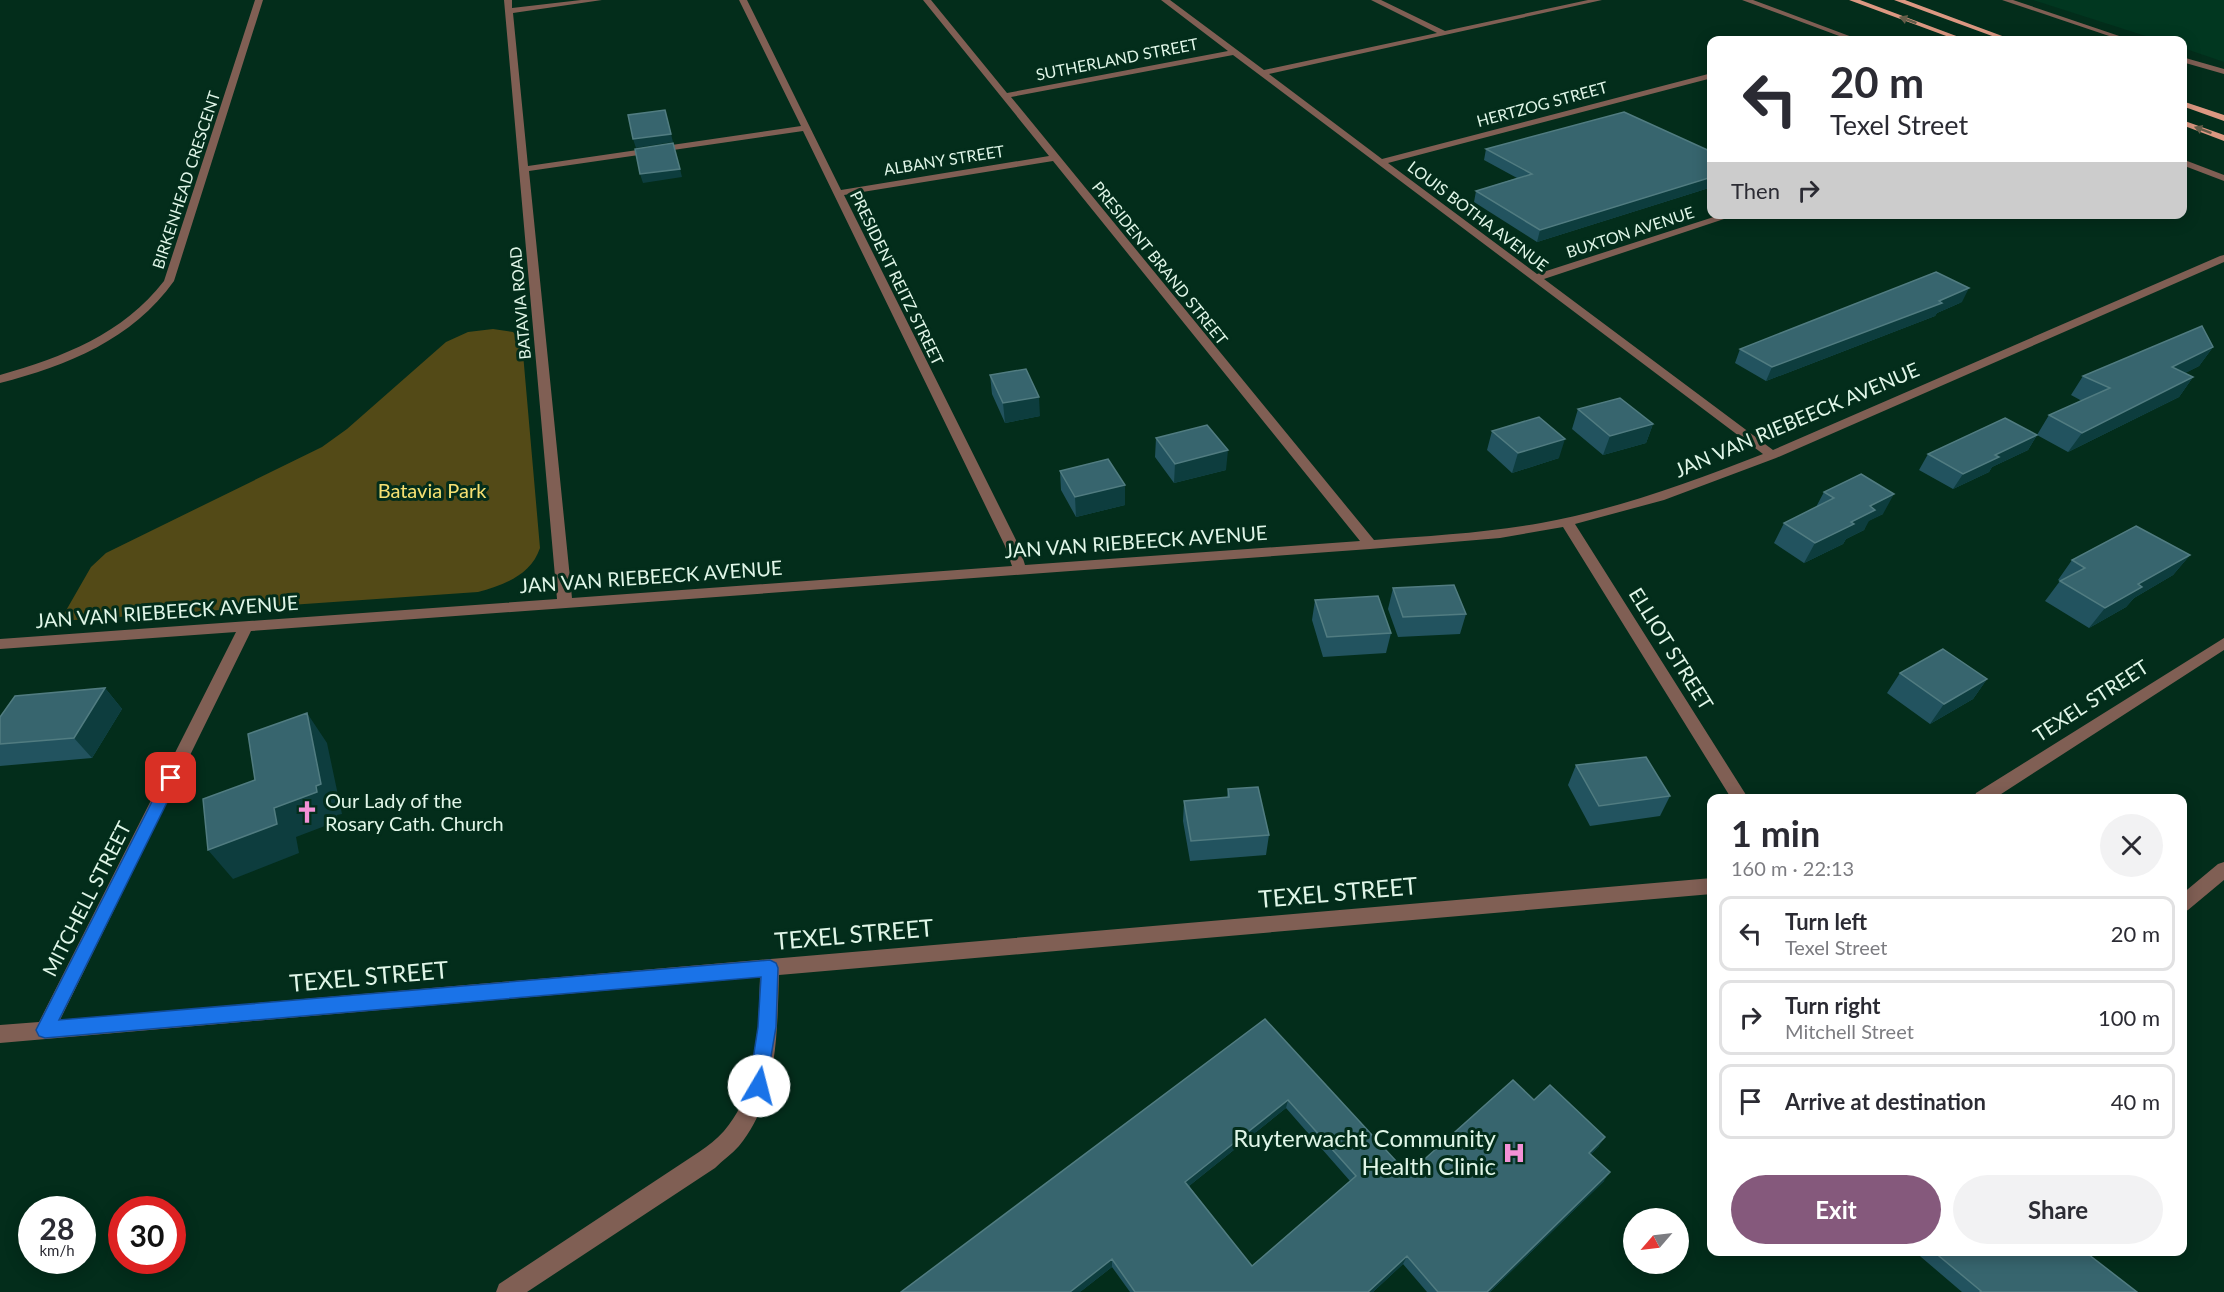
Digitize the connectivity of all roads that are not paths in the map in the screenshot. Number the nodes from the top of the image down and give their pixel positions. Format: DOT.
graph roads {
  1 [pos="259,0"];
  2 [pos="598,0"];
  3 [pos="743,0"];
  4 [pos="927,0"];
  5 [pos="1165,0"];
  6 [pos="1375,0"];
  7 [pos="1598,0"];
  8 [pos="1746,0"];
  9 [pos="1853,0"];
  10 [pos="1898,0"];
  11 [pos="2006,0"];
  12 [pos="508,5"];
  13 [pos="1445,34"];
  14 [pos="1839,36"];
  15 [pos="1952,36"];
  16 [pos="1998,36"];
  17 [pos="2115,36"];
  18 [pos="1234,52"];
  19 [pos="2187,61"];
  20 [pos="2224,72"];
  21 [pos="1262,73"];
  22 [pos="1707,76"];
  23 [pos="1005,96"];
  24 [pos="2187,105"];
  25 [pos="2224,118"];
  26 [pos="2187,124"];
  27 [pos="806,128"];
  28 [pos="2224,138"];
  29 [pos="1055,158"];
  30 [pos="1380,162"];
  31 [pos="2187,164"];
  32 [pos="524,170"];
  33 [pos="2224,178"];
  34 [pos="838,193"];
  35 [pos="1719,219"];
  36 [pos="2224,258"];
  37 [pos="1536,278"];
  38 [pos="0,379"];
  39 [pos="1772,455"];
  40 [pos="1567,522"];
  41 [pos="1370,545"];
  42 [pos="1020,570"];
  43 [pos="565,603"];
  44 [pos="246,626"];
  45 [pos="2224,643"];
  46 [pos="0,644"];
  47 [pos="1737,794"];
  48 [pos="1988,794"];
  49 [pos="2224,869"];
  50 [pos="1707,886"];
  51 [pos="2187,901"];
  52 [pos="770,968"];
  53 [pos="45,1030"];
  54 [pos="0,1034"];
  55 [pos="507,1292"];
  1 -- 38 [label="street, BIRKENHEAD CRESCENT"];
  2 -- 12 [label="street"];
  3 -- 27 [label="street, PRESIDENT REITZ STREET"];
  4 -- 23 [label="street, PRESIDENT BRAND STREET"];
  5 -- 18 [label="street, LOUIS BOTHA AVENUE"];
  6 -- 13 [label="street"];
  7 -- 13 [label="street"];
  8 -- 14 [label="street"];
  15 -- 9 [label="main road, one-way"];
  10 -- 16 [label="main road"];
  11 -- 17 [label="street"];
  12 -- 32 [label="street, BATAVIA ROAD"];
  13 -- 21 [label="street"];
  18 -- 21 [label="street, LOUIS BOTHA AVENUE"];
  18 -- 23 [label="street, SUTHERLAND STREET"];
  19 -- 20 [label="street"];
  21 -- 30 [label="street, LOUIS BOTHA AVENUE"];
  22 -- 30 [label="street, HERTZOG STREET"];
  23 -- 29 [label="street, PRESIDENT BRAND STREET"];
  24 -- 25 [label="main road"];
  28 -- 26 [label="main road, one-way"];
  27 -- 32 [label="street"];
  27 -- 34 [label="street, PRESIDENT REITZ STREET"];
  29 -- 34 [label="street, ALBANY STREET"];
  29 -- 41 [label="street, PRESIDENT BRAND STREET"];
  30 -- 37 [label="street, LOUIS BOTHA AVENUE"];
  31 -- 33 [label="street"];
  32 -- 43 [label="street, BATAVIA ROAD"];
  34 -- 42 [label="street, PRESIDENT REITZ STREET"];
  35 -- 37 [label="street, BUXTON AVENUE"];
  36 -- 39 [label="street, JAN VAN RIEBEECK AVENUE"];
  37 -- 39 [label="street, LOUIS BOTHA AVENUE"];
  39 -- 40 [label="street, JAN VAN RIEBEECK AVENUE"];
  40 -- 41 [label="street, JAN VAN RIEBEECK AVENUE"];
  40 -- 47 [label="street, ELLIOT STREET"];
  41 -- 42 [label="street, JAN VAN RIEBEECK AVENUE"];
  42 -- 43 [label="street, JAN VAN RIEBEECK AVENUE"];
  43 -- 44 [label="street, JAN VAN RIEBEECK AVENUE"];
  44 -- 46 [label="street, JAN VAN RIEBEECK AVENUE"];
  44 -- 53 [label="street, MITCHELL STREET"];
  45 -- 48 [label="street, TEXEL STREET"];
  49 -- 51 [label="street"];
  50 -- 52 [label="street, TEXEL STREET"];
  52 -- 53 [label="street, TEXEL STREET"];
  52 -- 55 [label="street"];
  53 -- 54 [label="street, TEXEL STREET"];
}
